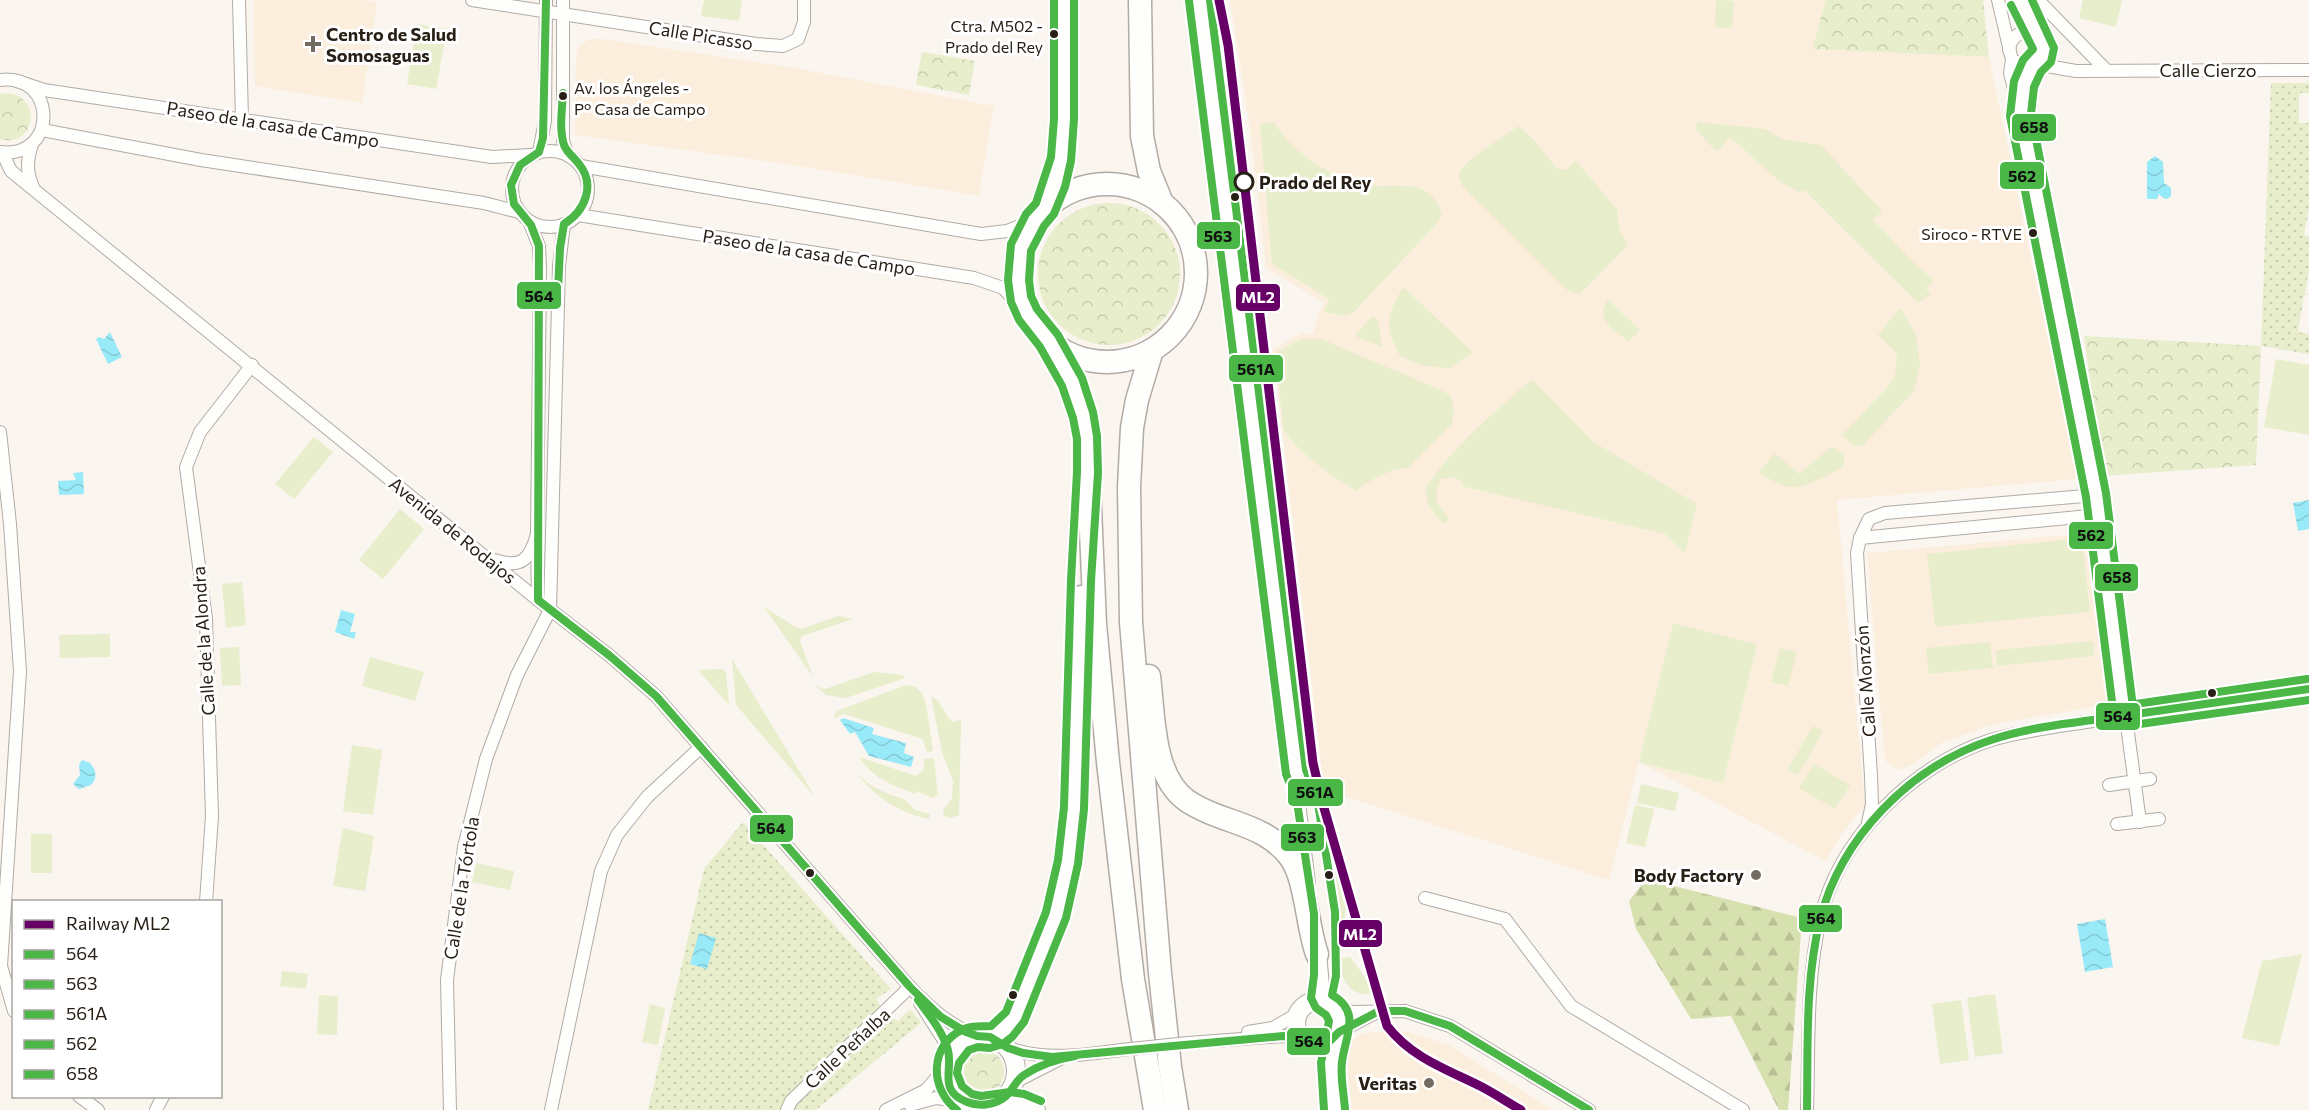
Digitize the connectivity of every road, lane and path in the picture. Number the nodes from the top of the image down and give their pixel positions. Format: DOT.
graph roads {
  1 [pos="239,0"];
  2 [pos="472,0"];
  3 [pos="563,0"];
  4 [pos="804,0"];
  5 [pos="1064,0"];
  6 [pos="1140,0"];
  7 [pos="1198,0"];
  8 [pos="1998,0"];
  9 [pos="2020,0"];
  10 [pos="2038,0"];
  11 [pos="546,6"];
  12 [pos="563,14"];
  13 [pos="2037,36"];
  14 [pos="2011,55"];
  15 [pos="2034,65"];
  16 [pos="2106,70"];
  17 [pos="2309,70"];
  18 [pos="0,80"];
  19 [pos="17,81"];
  20 [pos="2020,114"];
  21 [pos="242,119"];
  22 [pos="42,130"];
  23 [pos="32,144"];
  24 [pos="1,152"];
  25 [pos="535,154"];
  26 [pos="568,155"];
  27 [pos="581,166"];
  28 [pos="33,189"];
  29 [pos="1162,203"];
  30 [pos="578,215"];
  31 [pos="1040,215"];
  32 [pos="524,217"];
  33 [pos="564,224"];
  34 [pos="1028,315"];
  35 [pos="1049,341"];
  36 [pos="1152,350"];
  37 [pos="252,366"];
  38 [pos="0,432"];
  39 [pos="1088,472"];
  40 [pos="1129,487"];
  41 [pos="2096,495"];
  42 [pos="2099,515"];
  43 [pos="537,534"];
  44 [pos="1860,538"];
  45 [pos="485,557"];
  46 [pos="538,600"];
  47 [pos="550,610"];
  48 [pos="2309,689"];
  49 [pos="2124,716"];
  50 [pos="702,747"];
  51 [pos="2150,779"];
  52 [pos="2134,780"];
  53 [pos="2109,785"];
  54 [pos="2159,819"];
  55 [pos="2140,822"];
  56 [pos="1868,823"];
  57 [pos="2117,824"];
  58 [pos="1425,897"];
  59 [pos="206,900"];
  60 [pos="1317,954"];
  61 [pos="910,987"];
  62 [pos="12,1004"];
  63 [pos="1329,1005"];
  64 [pos="1379,1011"];
  65 [pos="1297,1014"];
  66 [pos="1337,1035"];
  67 [pos="1304,1040"];
  68 [pos="992,1041"];
  69 [pos="1188,1043"];
  70 [pos="1065,1057"];
  71 [pos="948,1061"];
  72 [pos="1015,1082"];
  73 [pos="82,1098"];
  74 [pos="963,1101"];
  75 [pos="997,1102"];
  76 [pos="98,1110"];
  77 [pos="450,1110"];
  78 [pos="551,1110"];
  79 [pos="787,1110"];
  80 [pos="886,1110"];
  81 [pos="895,1110"];
  82 [pos="1036,1110"];
  83 [pos="1155,1110"];
  84 [pos="1178,1110"];
  85 [pos="1335,1110"];
  86 [pos="1589,1110"];
  87 [pos="1743,1110"];
  88 [pos="1807,1110"];
  1 -- 21 [label="street"];
  2 -- 11 [label="street"];
  3 -- 12 [label="street"];
  4 -- 12 [label="street, Calle Picasso"];
  5 -- 31 [label="highway"];
  6 -- 29 [label="highway"];
  7 -- 60 [label="street"];
  8 -- 14 [label="street"];
  9 -- 13 [label="street"];
  10 -- 16 [label="street"];
  11 -- 12 [label="street"];
  11 -- 25 [label="street"];
  12 -- 26 [label="street"];
  13 -- 14 [label="street"];
  13 -- 15 [label="street"];
  14 -- 15 [label="street"];
  14 -- 20 [label="street"];
  15 -- 16 [label="street, Calle Cierzo"];
  15 -- 20 [label="street"];
  16 -- 17 [label="street, Calle Cierzo"];
  18 -- 19 [label="street, Paseo de la casa de Campo"];
  19 -- 21 [label="street, Paseo de la casa de Campo"];
  19 -- 22 [label="street"];
  20 -- 41 [label="street"];
  21 -- 25 [label="street, Paseo de la casa de Campo"];
  22 -- 23 [label="street"];
  22 -- 32 [label="street"];
  23 -- 24 [label="street"];
  23 -- 28 [label="street"];
  24 -- 28 [label="street, Avenida de Rodajos"];
  25 -- 26 [label="street"];
  25 -- 32 [label="street"];
  26 -- 27 [label="street"];
  27 -- 30 [label="street"];
  27 -- 31 [label="street"];
  28 -- 37 [label="street, Avenida de Rodajos"];
  29 -- 31 [label="highway"];
  29 -- 36 [label="highway"];
  30 -- 33 [label="street"];
  30 -- 34 [label="street, Paseo de la casa de Campo"];
  31 -- 34 [label="highway"];
  32 -- 33 [label="street"];
  32 -- 43 [label="street"];
  33 -- 47 [label="street"];
  34 -- 35 [label="highway"];
  35 -- 36 [label="highway"];
  35 -- 39 [label="highway"];
  36 -- 40 [label="highway"];
  37 -- 45 [label="street, Avenida de Rodajos"];
  37 -- 59 [label="street, Calle de la Alondra"];
  38 -- 62 [label="street"];
  39 -- 68 [label="highway"];
  39 -- 83 [label="highway"];
  40 -- 60 [label="highway"];
  40 -- 84 [label="highway"];
  41 -- 42 [label="street"];
  41 -- 44 [label="street"];
  42 -- 44 [label="street"];
  42 -- 49 [label="street"];
  43 -- 45 [label="street"];
  43 -- 46 [label="street"];
  44 -- 56 [label="street, Calle Monzón"];
  45 -- 46 [label="street, Avenida de Rodajos"];
  46 -- 47 [label="street, Avenida de Rodajos"];
  47 -- 50 [label="street, Avenida de Rodajos"];
  47 -- 77 [label="street, Calle de la Tórtola"];
  48 -- 49 [label="street"];
  49 -- 52 [label="street"];
  49 -- 56 [label="street"];
  50 -- 61 [label="street, Avenida de Rodajos"];
  50 -- 78 [label="street"];
  51 -- 52 [label="street"];
  52 -- 53 [label="street"];
  52 -- 55 [label="street"];
  54 -- 55 [label="street"];
  55 -- 57 [label="street"];
  56 -- 88 [label="street"];
  58 -- 87 [label="street"];
  60 -- 63 [label="main road"];
  61 -- 68 [label="street, Avenida de Rodajos"];
  61 -- 71 [label="street, Avenida de Rodajos"];
  61 -- 79 [label="street, Calle Peñalba"];
  63 -- 64 [label="street"];
  63 -- 65 [label="main road"];
  63 -- 66 [label="main road"];
  64 -- 66 [label="street"];
  64 -- 86 [label="street"];
  65 -- 67 [label="main road"];
  65 -- 69 [label="street, Avenida de Rodajos"];
  66 -- 67 [label="main road"];
  66 -- 85 [label="main road"];
  67 -- 69 [label="street, Avenida de Rodajos"];
  68 -- 70 [label="street, Avenida de Rodajos"];
  68 -- 71 [label="main road"];
  68 -- 72 [label="main road"];
  69 -- 70 [label="street, Avenida de Rodajos, bridge"];
  70 -- 72 [label="street, Avenida de Rodajos"];
  71 -- 74 [label="main road"];
  71 -- 80 [label="street"];
  72 -- 75 [label="main road"];
  73 -- 76 [label="street"];
  74 -- 75 [label="main road"];
  74 -- 81 [label="street"];
  75 -- 82 [label="main road"];
}
